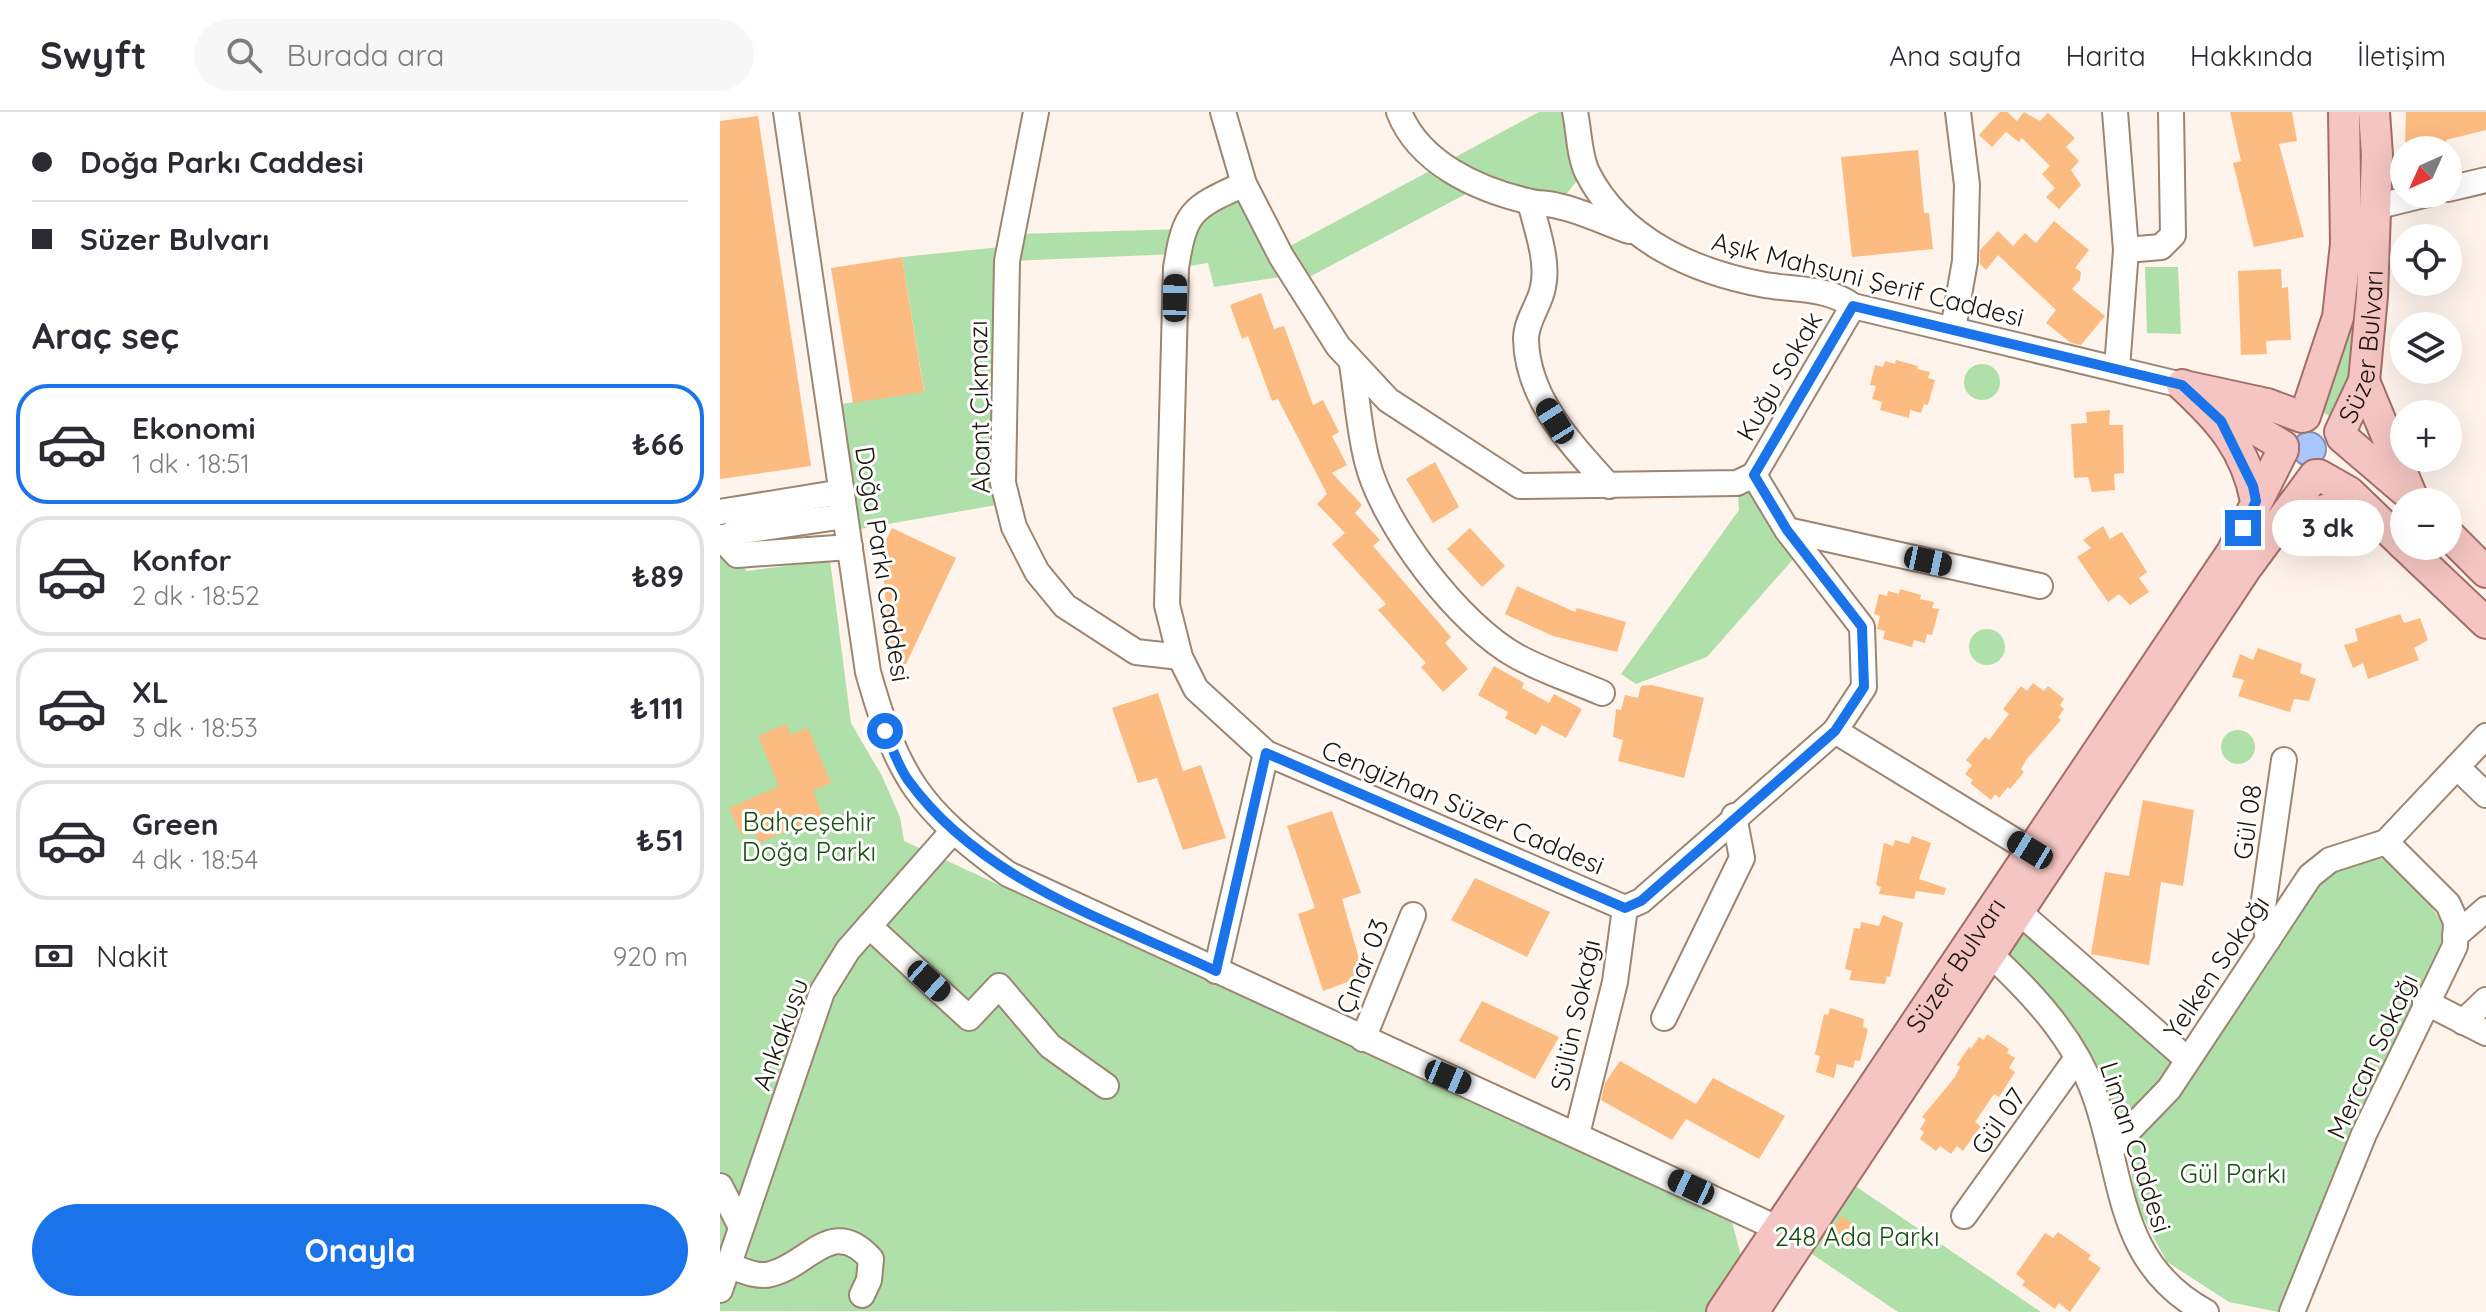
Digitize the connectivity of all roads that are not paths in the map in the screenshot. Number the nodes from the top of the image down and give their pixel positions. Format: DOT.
graph roads {
  1 [pos="786,112"];
  2 [pos="1036,112"];
  3 [pos="1223,112"];
  4 [pos="1399,112"];
  5 [pos="1575,112"];
  6 [pos="1958,112"];
  7 [pos="2115,112"];
  8 [pos="2171,112"];
  9 [pos="2344,112"];
  10 [pos="2374,112"];
  11 [pos="1586,169"];
  12 [pos="2486,180"];
  13 [pos="1244,184"];
  14 [pos="2462,186"];
  15 [pos="1530,202"];
  16 [pos="2390,203"];
  17 [pos="1558,205"];
  18 [pos="2375,207"];
  19 [pos="1632,232"];
  20 [pos="2126,250"];
  21 [pos="1853,306"];
  22 [pos="1953,329"];
  23 [pos="1352,364"];
  24 [pos="2117,368"];
  25 [pos="2364,381"];
  26 [pos="2182,385"];
  27 [pos="2304,416"];
  28 [pos="2341,435"];
  29 [pos="2283,448"];
  30 [pos="1754,475"];
  31 [pos="2317,475"];
  32 [pos="1609,486"];
  33 [pos="2401,488"];
  34 [pos="2409,488"];
  35 [pos="2256,501"];
  36 [pos="843,504"];
  37 [pos="2366,509"];
  38 [pos="720,512"];
  39 [pos="1787,530"];
  40 [pos="2390,532"];
  41 [pos="721,538"];
  42 [pos="2270,540"];
  43 [pos="850,547"];
  44 [pos="2462,548"];
  45 [pos="2420,560"];
  46 [pos="2486,572"];
  47 [pos="2040,586"];
  48 [pos="2486,623"];
  49 [pos="1180,657"];
  50 [pos="1602,693"];
  51 [pos="1835,731"];
  52 [pos="2486,736"];
  53 [pos="1266,753"];
  54 [pos="2284,760"];
  55 [pos="2457,767"];
  56 [pos="2486,795"];
  57 [pos="1734,816"];
  58 [pos="953,831"];
  59 [pos="2386,842"];
  60 [pos="2030,850"];
  61 [pos="1625,908"];
  62 [pos="2486,909"];
  63 [pos="2018,911"];
  64 [pos="1413,915"];
  65 [pos="869,926"];
  66 [pos="2455,936"];
  67 [pos="2268,940"];
  68 [pos="1990,954"];
  69 [pos="1216,971"];
  70 [pos="2486,1000"];
  71 [pos="2425,1002"];
  72 [pos="1664,1018"];
  73 [pos="2463,1022"];
  74 [pos="2486,1033"];
  75 [pos="1363,1039"];
  76 [pos="2077,1058"];
  77 [pos="2188,1060"];
  78 [pos="1106,1086"];
  79 [pos="1577,1134"];
  80 [pos="2110,1150"];
  81 [pos="720,1186"];
  82 [pos="1964,1216"];
  83 [pos="741,1227"];
  84 [pos="1787,1236"];
  85 [pos="728,1265"];
  86 [pos="720,1290"];
  87 [pos="862,1295"];
  88 [pos="2201,1311"];
  89 [pos="1722,1312"];
  90 [pos="1753,1312"];
  91 [pos="2292,1312"];
  1 -- 36 [label="street, Doğa Parkı Caddesi"];
  2 -- 49 [label="street, Abant Çıkmazı"];
  3 -- 13 [label="street"];
  4 -- 15 [label="street"];
  5 -- 11 [label="street, Aşık Mahsuni Şerif Caddesi"];
  6 -- 22 [label="street"];
  7 -- 20 [label="street"];
  8 -- 20 [label="street"];
  9 -- 27 [label="main road, Süzer Bulvarı"];
  10 -- 18 [label="main road, Süzer Bulvarı"];
  11 -- 17 [label="street"];
  11 -- 19 [label="street, Aşık Mahsuni Şerif Caddesi"];
  12 -- 14 [label="street"];
  13 -- 23 [label="street"];
  13 -- 49 [label="street, Cengizhan Süzer Caddesi"];
  15 -- 17 [label="street"];
  15 -- 32 [label="street"];
  16 -- 18 [label="street"];
  17 -- 19 [label="street"];
  18 -- 25 [label="main road, Süzer Bulvarı"];
  19 -- 21 [label="street, Aşık Mahsuni Şerif Caddesi"];
  20 -- 24 [label="street"];
  21 -- 22 [label="street, Aşık Mahsuni Şerif Caddesi"];
  21 -- 30 [label="street, Kuğu Sokak"];
  22 -- 24 [label="street, Aşık Mahsuni Şerif Caddesi"];
  23 -- 32 [label="street"];
  23 -- 50 [label="street"];
  24 -- 26 [label="street, Aşık Mahsuni Şerif Caddesi"];
  25 -- 28 [label="main road, Süzer Bulvarı"];
  25 -- 34 [label="main road"];
  26 -- 27 [label="main road"];
  26 -- 29 [label="main road"];
  26 -- 35 [label="main road"];
  27 -- 28 [label="main road"];
  27 -- 29 [label="main road"];
  28 -- 31 [label="main road"];
  28 -- 33 [label="main road"];
  29 -- 31 [label="main road"];
  29 -- 35 [label="main road, Süzer Bulvarı"];
  30 -- 32 [label="street"];
  30 -- 39 [label="street"];
  31 -- 37 [label="main road"];
  31 -- 42 [label="main road, Süzer Bulvarı"];
  35 -- 60 [label="main road, Süzer Bulvarı"];
  36 -- 38 [label="street"];
  36 -- 41 [label="street"];
  36 -- 43 [label="street, Doğa Parkı Caddesi"];
  37 -- 40 [label="main road"];
  37 -- 42 [label="main road"];
  39 -- 47 [label="street"];
  39 -- 51 [label="street"];
  41 -- 43 [label="street"];
  42 -- 63 [label="main road, Süzer Bulvarı"];
  43 -- 58 [label="street, Doğa Parkı Caddesi"];
  44 -- 46 [label="main road"];
  45 -- 48 [label="main road"];
  49 -- 53 [label="street, Cengizhan Süzer Caddesi"];
  51 -- 57 [label="street"];
  51 -- 60 [label="street"];
  52 -- 55 [label="street"];
  53 -- 61 [label="street, Cengizhan Süzer Caddesi"];
  53 -- 69 [label="street"];
  54 -- 67 [label="street, Gül 08"];
  55 -- 56 [label="street"];
  55 -- 59 [label="street"];
  57 -- 61 [label="street"];
  57 -- 72 [label="street"];
  58 -- 65 [label="street, Ankakuşu"];
  58 -- 69 [label="street, Doğa Parkı Caddesi"];
  59 -- 66 [label="street"];
  59 -- 67 [label="street, Yelken Sokağı"];
  60 -- 84 [label="main road, Süzer Bulvarı"];
  61 -- 79 [label="street, Sülün Sokağı"];
  62 -- 66 [label="street"];
  63 -- 68 [label="main road, Süzer Bulvarı"];
  63 -- 77 [label="street"];
  64 -- 75 [label="street, Çınar 03"];
  65 -- 78 [label="street"];
  65 -- 83 [label="street, Ankakuşu"];
  66 -- 71 [label="street, Mercan Sokağı"];
  67 -- 77 [label="street, Yelken Sokağı"];
  68 -- 76 [label="street, Liman Caddesi"];
  68 -- 84 [label="main road, Süzer Bulvarı"];
  69 -- 75 [label="street, Doğa Parkı Caddesi"];
  70 -- 73 [label="street"];
  71 -- 73 [label="street"];
  71 -- 91 [label="street, Mercan Sokağı"];
  73 -- 74 [label="street"];
  75 -- 79 [label="street, Doğa Parkı Caddesi"];
  76 -- 80 [label="street, Liman Caddesi"];
  76 -- 82 [label="street, Gül 07"];
  77 -- 80 [label="street, Yelken Sokağı"];
  79 -- 84 [label="street, Doğa Parkı Caddesi"];
  80 -- 88 [label="street, Liman Caddesi"];
  81 -- 83 [label="street"];
  83 -- 85 [label="street, Ankakuşu"];
  84 -- 89 [label="main road, Süzer Bulvarı"];
  84 -- 90 [label="main road, Süzer Bulvarı"];
  85 -- 86 [label="street, Ankakuşu"];
  85 -- 87 [label="street"];
}
